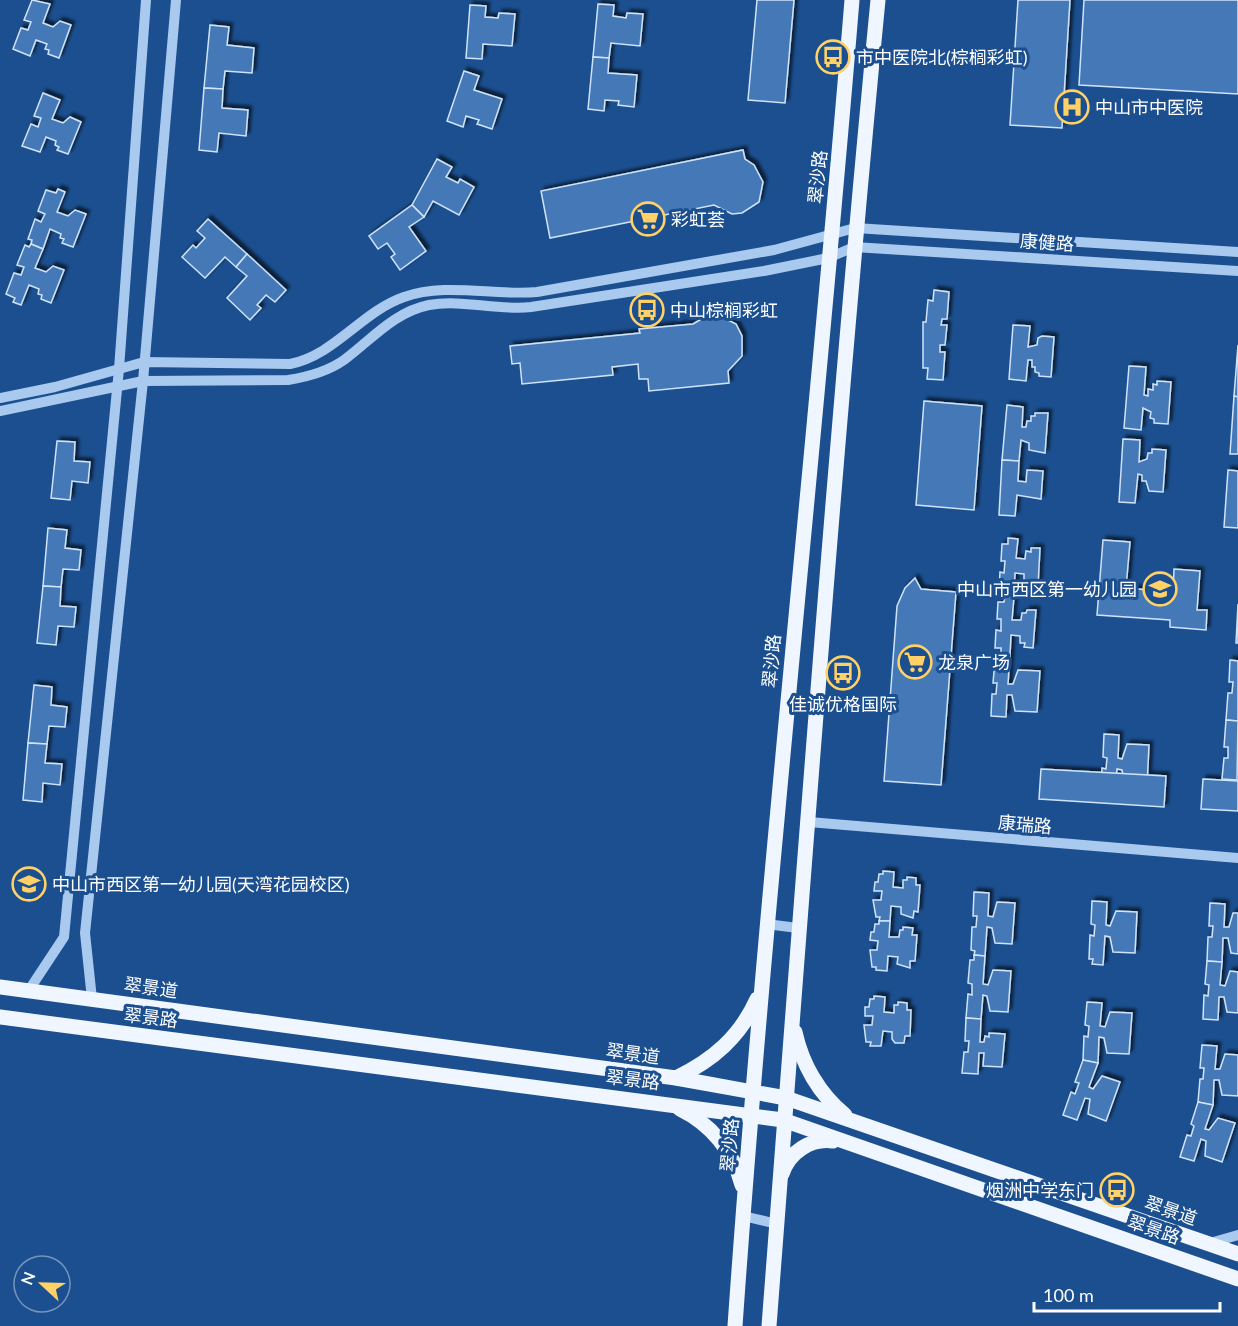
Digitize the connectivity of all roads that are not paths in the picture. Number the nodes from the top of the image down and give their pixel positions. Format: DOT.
graph roads {
  1 [pos="146,0"];
  2 [pos="176,0"];
  3 [pos="852,0"];
  4 [pos="878,0"];
  5 [pos="855,228"];
  6 [pos="830,234"];
  7 [pos="854,247"];
  8 [pos="1238,252"];
  9 [pos="828,258"];
  10 [pos="1238,271"];
  11 [pos="624,276"];
  12 [pos="626,292"];
  13 [pos="144,362"];
  14 [pos="119,369"];
  15 [pos="143,381"];
  16 [pos="117,387"];
  17 [pos="0,398"];
  18 [pos="0,411"];
  19 [pos="809,822"];
  20 [pos="1238,858"];
  21 [pos="766,924"];
  22 [pos="798,928"];
  23 [pos="0,987"];
  24 [pos="28,990"];
  25 [pos="761,991"];
  26 [pos="92,999"];
  27 [pos="792,1004"];
  28 [pos="0,1017"];
  29 [pos="676,1078"];
  30 [pos="754,1092"];
  31 [pos="786,1098"];
  32 [pos="669,1103"];
  33 [pos="751,1115"];
  34 [pos="783,1120"];
  35 [pos="852,1121"];
  36 [pos="840,1142"];
  37 [pos="781,1179"];
  38 [pos="745,1193"];
  39 [pos="743,1216"];
  40 [pos="777,1224"];
  41 [pos="1238,1235"];
  42 [pos="1208,1244"];
  43 [pos="1238,1254"];
  44 [pos="1238,1279"];
  45 [pos="735,1326"];
  46 [pos="769,1326"];
  1 -- 14 [label="street"];
  2 -- 13 [label="street"];
  3 -- 6 [label="main road, 翠沙路"];
  4 -- 5 [label="main road"];
  5 -- 6 [label="street, 康健路"];
  5 -- 7 [label="main road"];
  5 -- 8 [label="street, 康健路"];
  6 -- 9 [label="main road, 翠沙路"];
  6 -- 11 [label="street, 康健路"];
  7 -- 9 [label="street"];
  7 -- 10 [label="street, 康健路"];
  7 -- 19 [label="main road"];
  9 -- 12 [label="street"];
  9 -- 21 [label="main road, 翠沙路"];
  11 -- 12 [label="street"];
  11 -- 13 [label="street, 康健路"];
  12 -- 15 [label="street"];
  13 -- 14 [label="street, 康健路"];
  13 -- 15 [label="street"];
  14 -- 16 [label="street"];
  14 -- 17 [label="street, 康健路"];
  15 -- 16 [label="street"];
  15 -- 26 [label="street"];
  16 -- 18 [label="street"];
  16 -- 24 [label="street"];
  19 -- 20 [label="street, 康瑞路"];
  19 -- 22 [label="main road"];
  21 -- 22 [label="street"];
  21 -- 25 [label="main road, 翠沙路"];
  22 -- 27 [label="main road"];
  23 -- 24 [label="main road, 翠景道"];
  24 -- 26 [label="main road, 翠景道"];
  25 -- 29 [label="main road"];
  25 -- 30 [label="main road, 翠沙路"];
  26 -- 29 [label="main road, 翠景道"];
  27 -- 31 [label="main road"];
  27 -- 35 [label="main road"];
  28 -- 32 [label="main road, 翠景路"];
  29 -- 30 [label="main road, 翠景道"];
  30 -- 31 [label="main road, 翠景道"];
  30 -- 33 [label="main road, 翠沙路"];
  31 -- 34 [label="main road"];
  31 -- 35 [label="main road, 翠景道"];
  32 -- 33 [label="main road, 翠景路"];
  32 -- 38 [label="main road"];
  33 -- 34 [label="main road, 翠景路"];
  33 -- 38 [label="main road, 翠沙路"];
  34 -- 36 [label="main road, 翠景路"];
  34 -- 37 [label="main road"];
  35 -- 42 [label="main road, 翠景道"];
  36 -- 37 [label="main road"];
  36 -- 44 [label="main road, 翠景路"];
  37 -- 40 [label="main road"];
  38 -- 39 [label="main road, 翠沙路"];
  39 -- 40 [label="street"];
  39 -- 45 [label="main road, 翠沙路"];
  40 -- 46 [label="main road"];
  41 -- 42 [label="street"];
  42 -- 43 [label="main road, 翠景道"];
}
